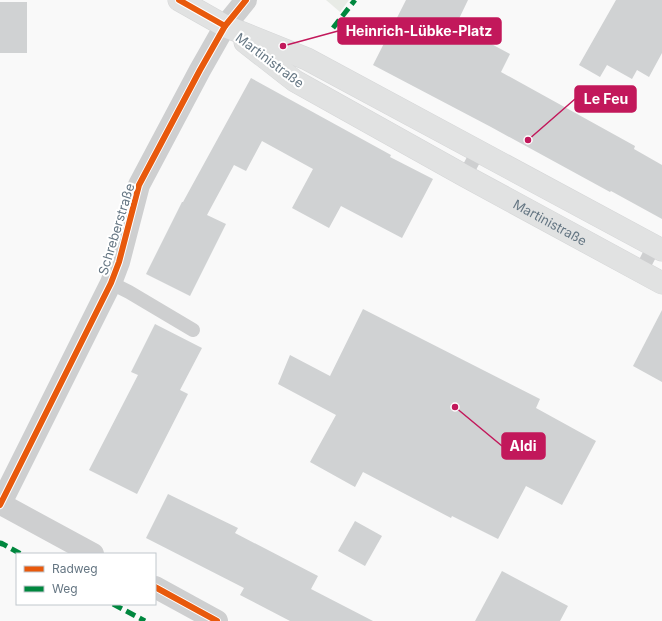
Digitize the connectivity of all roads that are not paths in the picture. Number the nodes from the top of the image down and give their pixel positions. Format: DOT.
graph roads {
  1 [pos="179,0"];
  2 [pos="246,0"];
  3 [pos="225,26"];
  4 [pos="478,151"];
  5 [pos="464,176"];
  6 [pos="658,248"];
  7 [pos="641,271"];
  8 [pos="662,282"];
  9 [pos="111,283"];
  10 [pos="193,330"];
  11 [pos="0,505"];
  12 [pos="91,553"];
  13 [pos="156,589"];
  14 [pos="217,621"];
  1 -- 3 [label="main road"];
  2 -- 3 [label="street, Schreberstraße"];
  3 -- 4 [label="main road, Martinistraße"];
  3 -- 5 [label="main road, Martinistraße"];
  3 -- 9 [label="street, Schreberstraße"];
  4 -- 5 [label="lane"];
  4 -- 6 [label="main road, Martinistraße"];
  5 -- 7 [label="main road, Martinistraße"];
  6 -- 7 [label="lane"];
  7 -- 8 [label="main road, Martinistraße"];
  9 -- 10 [label="lane"];
  9 -- 11 [label="street, Schreberstraße"];
  11 -- 12 [label="street"];
  13 -- 14 [label="street"];
}
